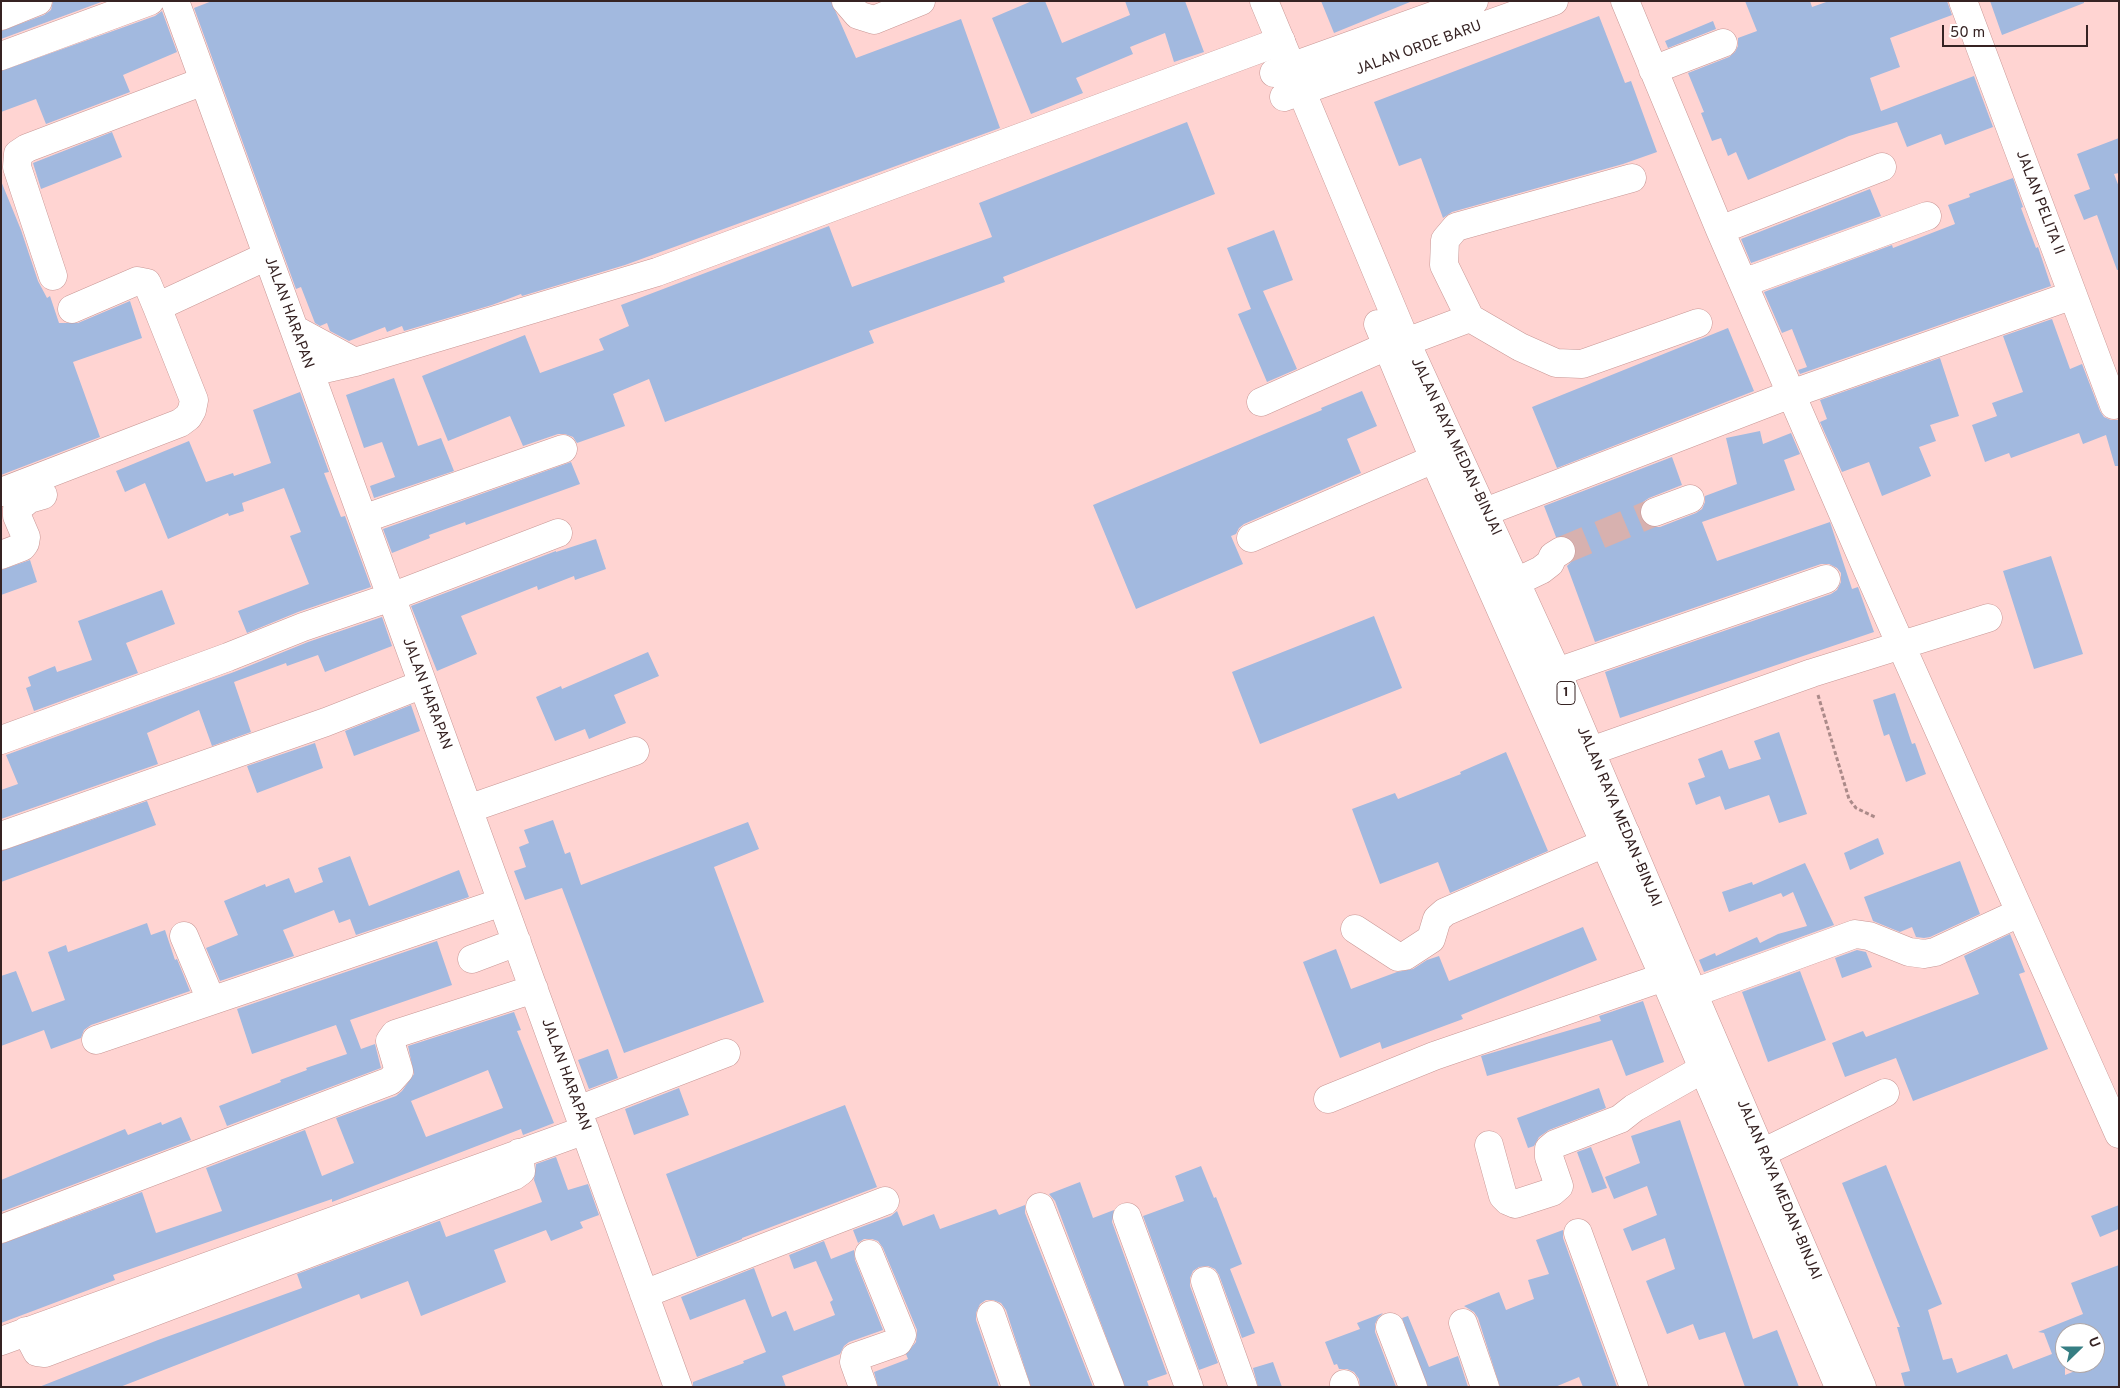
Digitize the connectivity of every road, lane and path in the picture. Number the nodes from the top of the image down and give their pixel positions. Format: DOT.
graph roads {
  1 [pos="38,1"];
  2 [pos="150,1"];
  3 [pos="175,1"];
  4 [pos="846,1"];
  5 [pos="921,1"];
  6 [pos="1244,1"];
  7 [pos="1264,1"];
  8 [pos="1474,1"];
  9 [pos="1554,1"];
  10 [pos="1625,1"];
  11 [pos="1963,1"];
  12 [pos="1,16"];
  13 [pos="1723,43"];
  14 [pos="1272,44"];
  15 [pos="1,56"];
  16 [pos="1653,70"];
  17 [pos="204,82"];
  18 [pos="1288,82"];
  19 [pos="1882,168"];
  20 [pos="1632,178"];
  21 [pos="1927,216"];
  22 [pos="1720,230"];
  23 [pos="267,256"];
  24 [pos="54,276"];
  25 [pos="1743,283"];
  26 [pos="2073,296"];
  27 [pos="157,307"];
  28 [pos="72,309"];
  29 [pos="1470,318"];
  30 [pos="1698,322"];
  31 [pos="294,329"];
  32 [pos="1397,344"];
  33 [pos="355,362"];
  34 [pos="2111,371"];
  35 [pos="310,372"];
  36 [pos="1791,394"];
  37 [pos="1260,402"];
  38 [pos="2114,404"];
  39 [pos="563,449"];
  40 [pos="1434,459"];
  41 [pos="1,492"];
  42 [pos="43,495"];
  43 [pos="1690,499"];
  44 [pos="1485,512"];
  45 [pos="1655,512"];
  46 [pos="363,519"];
  47 [pos="558,533"];
  48 [pos="1251,538"];
  49 [pos="1561,551"];
  50 [pos="1,555"];
  51 [pos="1826,579"];
  52 [pos="1516,582"];
  53 [pos="391,597"];
  54 [pos="1988,618"];
  55 [pos="1901,646"];
  56 [pos="1557,672"];
  57 [pos="1812,673"];
  58 [pos="423,684"];
  59 [pos="1,740"];
  60 [pos="1591,750"];
  61 [pos="635,751"];
  62 [pos="468,810"];
  63 [pos="1875,817"];
  64 [pos="1,836"];
  65 [pos="1615,838"];
  66 [pos="502,902"];
  67 [pos="2019,912"];
  68 [pos="1355,929"];
  69 [pos="184,936"];
  70 [pos="517,942"];
  71 [pos="472,958"];
  72 [pos="1664,977"];
  73 [pos="534,989"];
  74 [pos="211,1000"];
  75 [pos="1693,1010"];
  76 [pos="96,1040"];
  77 [pos="726,1053"];
  78 [pos="1703,1069"];
  79 [pos="1885,1093"];
  80 [pos="1328,1099"];
  81 [pos="581,1120"];
  82 [pos="2119,1134"];
  83 [pos="1489,1145"];
  84 [pos="1762,1153"];
  85 [pos="885,1202"];
  86 [pos="1040,1206"];
  87 [pos="1127,1217"];
  88 [pos="1,1229"];
  89 [pos="1578,1233"];
  90 [pos="869,1254"];
  91 [pos="1205,1281"];
  92 [pos="644,1294"];
  93 [pos="991,1315"];
  94 [pos="1463,1323"];
  95 [pos="1390,1328"];
  96 [pos="13,1336"];
  97 [pos="678,1387"];
  98 [pos="864,1387"];
  99 [pos="1016,1387"];
  100 [pos="1110,1387"];
  101 [pos="1189,1387"];
  102 [pos="1243,1387"];
  103 [pos="1413,1387"];
  104 [pos="1485,1387"];
  105 [pos="1634,1387"];
  106 [pos="1839,1387"];
  107 [pos="1862,1387"];
  1 -- 12 [label="main road"];
  2 -- 15 [label="main road"];
  3 -- 17 [label="main road, JALAN HARAPAN"];
  4 -- 5 [label="main road"];
  6 -- 14 [label="main road, JALAN RAYA MEDAN-BINJAI / 1"];
  7 -- 14 [label="main road, JALAN RAYA MEDAN-BINJAI / 1"];
  8 -- 18 [label="main road, JALAN ORDE BARU"];
  9 -- 18 [label="main road, JALAN ORDE BARU"];
  10 -- 16 [label="main road"];
  11 -- 26 [label="main road, JALAN PELITA II"];
  13 -- 16 [label="main road"];
  14 -- 18 [label="main road, JALAN RAYA MEDAN-BINJAI / 1"];
  14 -- 33 [label="main road"];
  16 -- 22 [label="main road"];
  17 -- 23 [label="main road, JALAN HARAPAN"];
  17 -- 24 [label="main road"];
  18 -- 32 [label="main road, JALAN RAYA MEDAN-BINJAI / 1"];
  19 -- 22 [label="main road"];
  20 -- 29 [label="main road"];
  21 -- 25 [label="main road"];
  22 -- 25 [label="main road"];
  23 -- 27 [label="main road"];
  23 -- 31 [label="main road, JALAN HARAPAN"];
  25 -- 36 [label="main road"];
  26 -- 34 [label="main road, JALAN PELITA II"];
  26 -- 36 [label="main road"];
  27 -- 28 [label="main road"];
  27 -- 41 [label="main road"];
  29 -- 30 [label="main road"];
  29 -- 32 [label="main road"];
  31 -- 33 [label="main road"];
  31 -- 35 [label="main road, JALAN HARAPAN"];
  32 -- 37 [label="main road"];
  32 -- 40 [label="main road, JALAN RAYA MEDAN-BINJAI / 1"];
  32 -- 44 [label="main road, JALAN RAYA MEDAN-BINJAI / 1"];
  33 -- 35 [label="main road"];
  34 -- 38 [label="main road, JALAN PELITA II"];
  35 -- 46 [label="main road, JALAN HARAPAN"];
  36 -- 44 [label="main road"];
  36 -- 55 [label="main road"];
  39 -- 46 [label="main road"];
  40 -- 48 [label="main road"];
  40 -- 65 [label="main road, JALAN RAYA MEDAN-BINJAI / 1"];
  42 -- 50 [label="main road"];
  43 -- 45 [label="main road"];
  44 -- 52 [label="main road, JALAN RAYA MEDAN-BINJAI / 1"];
  46 -- 53 [label="main road, JALAN HARAPAN"];
  47 -- 53 [label="main road"];
  49 -- 52 [label="main road"];
  51 -- 56 [label="main road"];
  52 -- 56 [label="main road, JALAN RAYA MEDAN-BINJAI / 1"];
  53 -- 58 [label="main road, JALAN HARAPAN"];
  53 -- 59 [label="main road"];
  54 -- 55 [label="main road"];
  55 -- 57 [label="main road"];
  55 -- 67 [label="main road"];
  56 -- 60 [label="main road, JALAN RAYA MEDAN-BINJAI / 1"];
  57 -- 60 [label="main road"];
  57 -- 63 [label="path"];
  58 -- 62 [label="main road, JALAN HARAPAN"];
  58 -- 64 [label="main road"];
  60 -- 65 [label="main road, JALAN RAYA MEDAN-BINJAI / 1"];
  61 -- 62 [label="main road"];
  62 -- 66 [label="main road, JALAN HARAPAN"];
  65 -- 68 [label="main road"];
  65 -- 72 [label="main road, JALAN RAYA MEDAN-BINJAI / 1"];
  65 -- 75 [label="main road, JALAN RAYA MEDAN-BINJAI / 1"];
  66 -- 70 [label="main road, JALAN HARAPAN"];
  66 -- 74 [label="main road"];
  67 -- 75 [label="main road"];
  67 -- 82 [label="main road"];
  69 -- 74 [label="main road"];
  70 -- 71 [label="main road"];
  70 -- 73 [label="main road, JALAN HARAPAN"];
  72 -- 75 [label="main road, JALAN RAYA MEDAN-BINJAI / 1"];
  72 -- 80 [label="main road"];
  73 -- 81 [label="main road, JALAN HARAPAN"];
  73 -- 88 [label="main road"];
  74 -- 76 [label="main road"];
  75 -- 78 [label="main road, JALAN RAYA MEDAN-BINJAI / 1"];
  75 -- 84 [label="main road, JALAN RAYA MEDAN-BINJAI / 1"];
  77 -- 81 [label="main road"];
  78 -- 83 [label="main road"];
  78 -- 106 [label="main road, JALAN RAYA MEDAN-BINJAI / 1"];
  79 -- 84 [label="main road"];
  81 -- 92 [label="main road, JALAN HARAPAN"];
  81 -- 96 [label="main road"];
  84 -- 107 [label="main road, JALAN RAYA MEDAN-BINJAI / 1"];
  85 -- 92 [label="main road"];
  86 -- 100 [label="main road"];
  87 -- 101 [label="main road"];
  89 -- 105 [label="main road"];
  90 -- 98 [label="main road"];
  91 -- 102 [label="main road"];
  92 -- 97 [label="main road, JALAN HARAPAN"];
  93 -- 99 [label="main road"];
  94 -- 104 [label="main road"];
  95 -- 103 [label="main road"];
}
